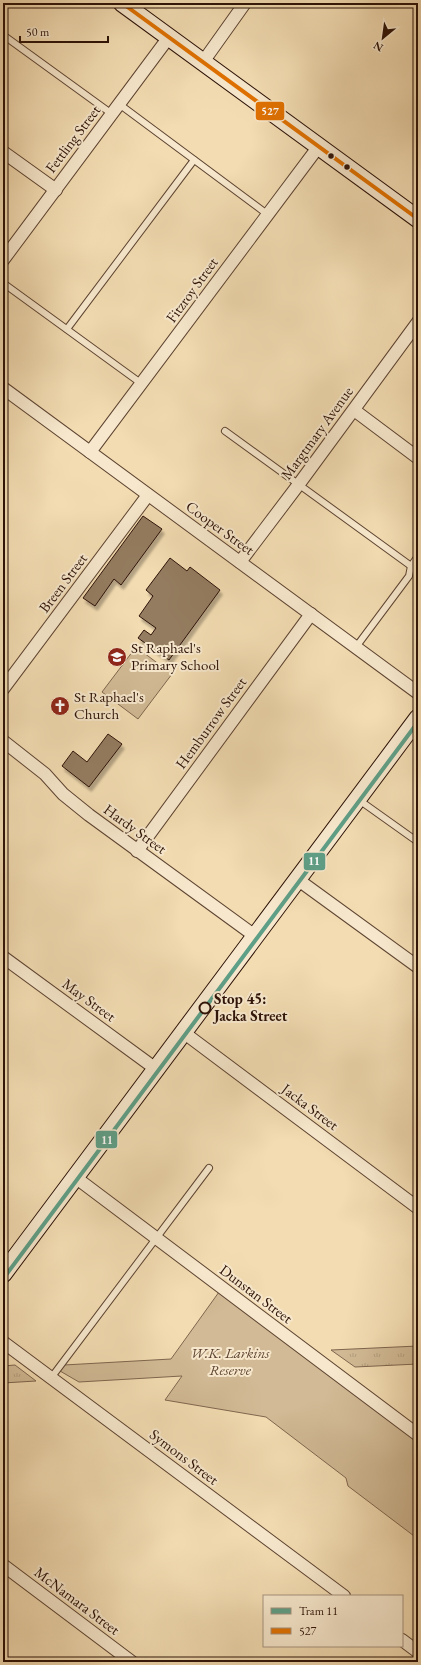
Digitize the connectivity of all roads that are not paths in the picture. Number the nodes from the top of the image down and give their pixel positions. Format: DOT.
graph roads {
  1 [pos="122,3"];
  2 [pos="245,3"];
  3 [pos="3,35"];
  4 [pos="169,37"];
  5 [pos="203,62"];
  6 [pos="116,109"];
  7 [pos="319,146"];
  8 [pos="3,152"];
  9 [pos="194,160"];
  10 [pos="56,190"];
  11 [pos="267,214"];
  12 [pos="418,219"];
  13 [pos="3,260"];
  14 [pos="3,283"];
  15 [pos="418,322"];
  16 [pos="67,329"];
  17 [pos="142,384"];
  18 [pos="4,391"];
  19 [pos="354,410"];
  20 [pos="225,431"];
  21 [pos="90,452"];
  22 [pos="418,458"];
  23 [pos="299,484"];
  24 [pos="148,495"];
  25 [pos="418,556"];
  26 [pos="240,562"];
  27 [pos="411,566"];
  28 [pos="311,614"];
  29 [pos="356,647"];
  30 [pos="3,689"];
  31 [pos="418,693"];
  32 [pos="418,718"];
  33 [pos="3,741"];
  34 [pos="358,799"];
  35 [pos="418,842"];
  36 [pos="137,851"];
  37 [pos="297,879"];
  38 [pos="255,936"];
  39 [pos="3,957"];
  40 [pos="418,967"];
  41 [pos="183,1032"];
  42 [pos="156,1069"];
  43 [pos="209,1168"];
  44 [pos="75,1177"];
  45 [pos="418,1208"];
  46 [pos="156,1239"];
  47 [pos="3,1274"];
  48 [pos="4,1342"];
  49 [pos="51,1378"];
  50 [pos="418,1435"];
  51 [pos="3,1565"];
  52 [pos="343,1595"];
  53 [pos="403,1641"];
  54 [pos="418,1652"];
  55 [pos="132,1662"];
  1 -- 4 [label="street"];
  2 -- 5 [label="street"];
  3 -- 6 [label="lane"];
  4 -- 5 [label="street"];
  4 -- 6 [label="street, Fettling Street"];
  5 -- 7 [label="street"];
  6 -- 9 [label="lane"];
  6 -- 10 [label="street, Fettling Street"];
  7 -- 11 [label="street, Fitzroy Street"];
  7 -- 12 [label="street"];
  8 -- 10 [label="street"];
  9 -- 11 [label="lane"];
  9 -- 16 [label="lane"];
  10 -- 13 [label="street, Fettling Street"];
  11 -- 17 [label="street, Fitzroy Street"];
  14 -- 16 [label="lane"];
  15 -- 19 [label="street, Margtmary Avenue"];
  16 -- 17 [label="lane"];
  17 -- 21 [label="street, Fitzroy Street"];
  18 -- 21 [label="street, Cooper Street"];
  19 -- 22 [label="street"];
  19 -- 23 [label="street, Margtmary Avenue"];
  20 -- 23 [label="lane"];
  21 -- 24 [label="street, Cooper Street"];
  23 -- 26 [label="street, Margtmary Avenue"];
  23 -- 27 [label="lane"];
  24 -- 26 [label="street, Cooper Street"];
  24 -- 30 [label="street, Breen Street"];
  25 -- 27 [label="lane"];
  26 -- 28 [label="street, Cooper Street"];
  27 -- 29 [label="lane"];
  28 -- 29 [label="street, Cooper Street"];
  28 -- 36 [label="street, Hemburrow Street"];
  29 -- 31 [label="street, Cooper Street"];
  32 -- 34 [label="street"];
  33 -- 36 [label="street, Hardy Street"];
  34 -- 35 [label="lane"];
  34 -- 37 [label="street"];
  36 -- 38 [label="street, Hardy Street"];
  37 -- 38 [label="street"];
  37 -- 40 [label="street"];
  38 -- 41 [label="street"];
  39 -- 42 [label="street, May Street"];
  41 -- 42 [label="street"];
  41 -- 45 [label="street, Jacka Street"];
  42 -- 44 [label="street"];
  43 -- 46 [label="lane"];
  44 -- 46 [label="street, Dunstan Street"];
  44 -- 47 [label="street"];
  46 -- 49 [label="lane"];
  46 -- 50 [label="street, Dunstan Street"];
  48 -- 49 [label="street, Symons Street"];
  49 -- 52 [label="street, Symons Street"];
  51 -- 55 [label="street, McNamara Street"];
  53 -- 54 [label="street"];
}
